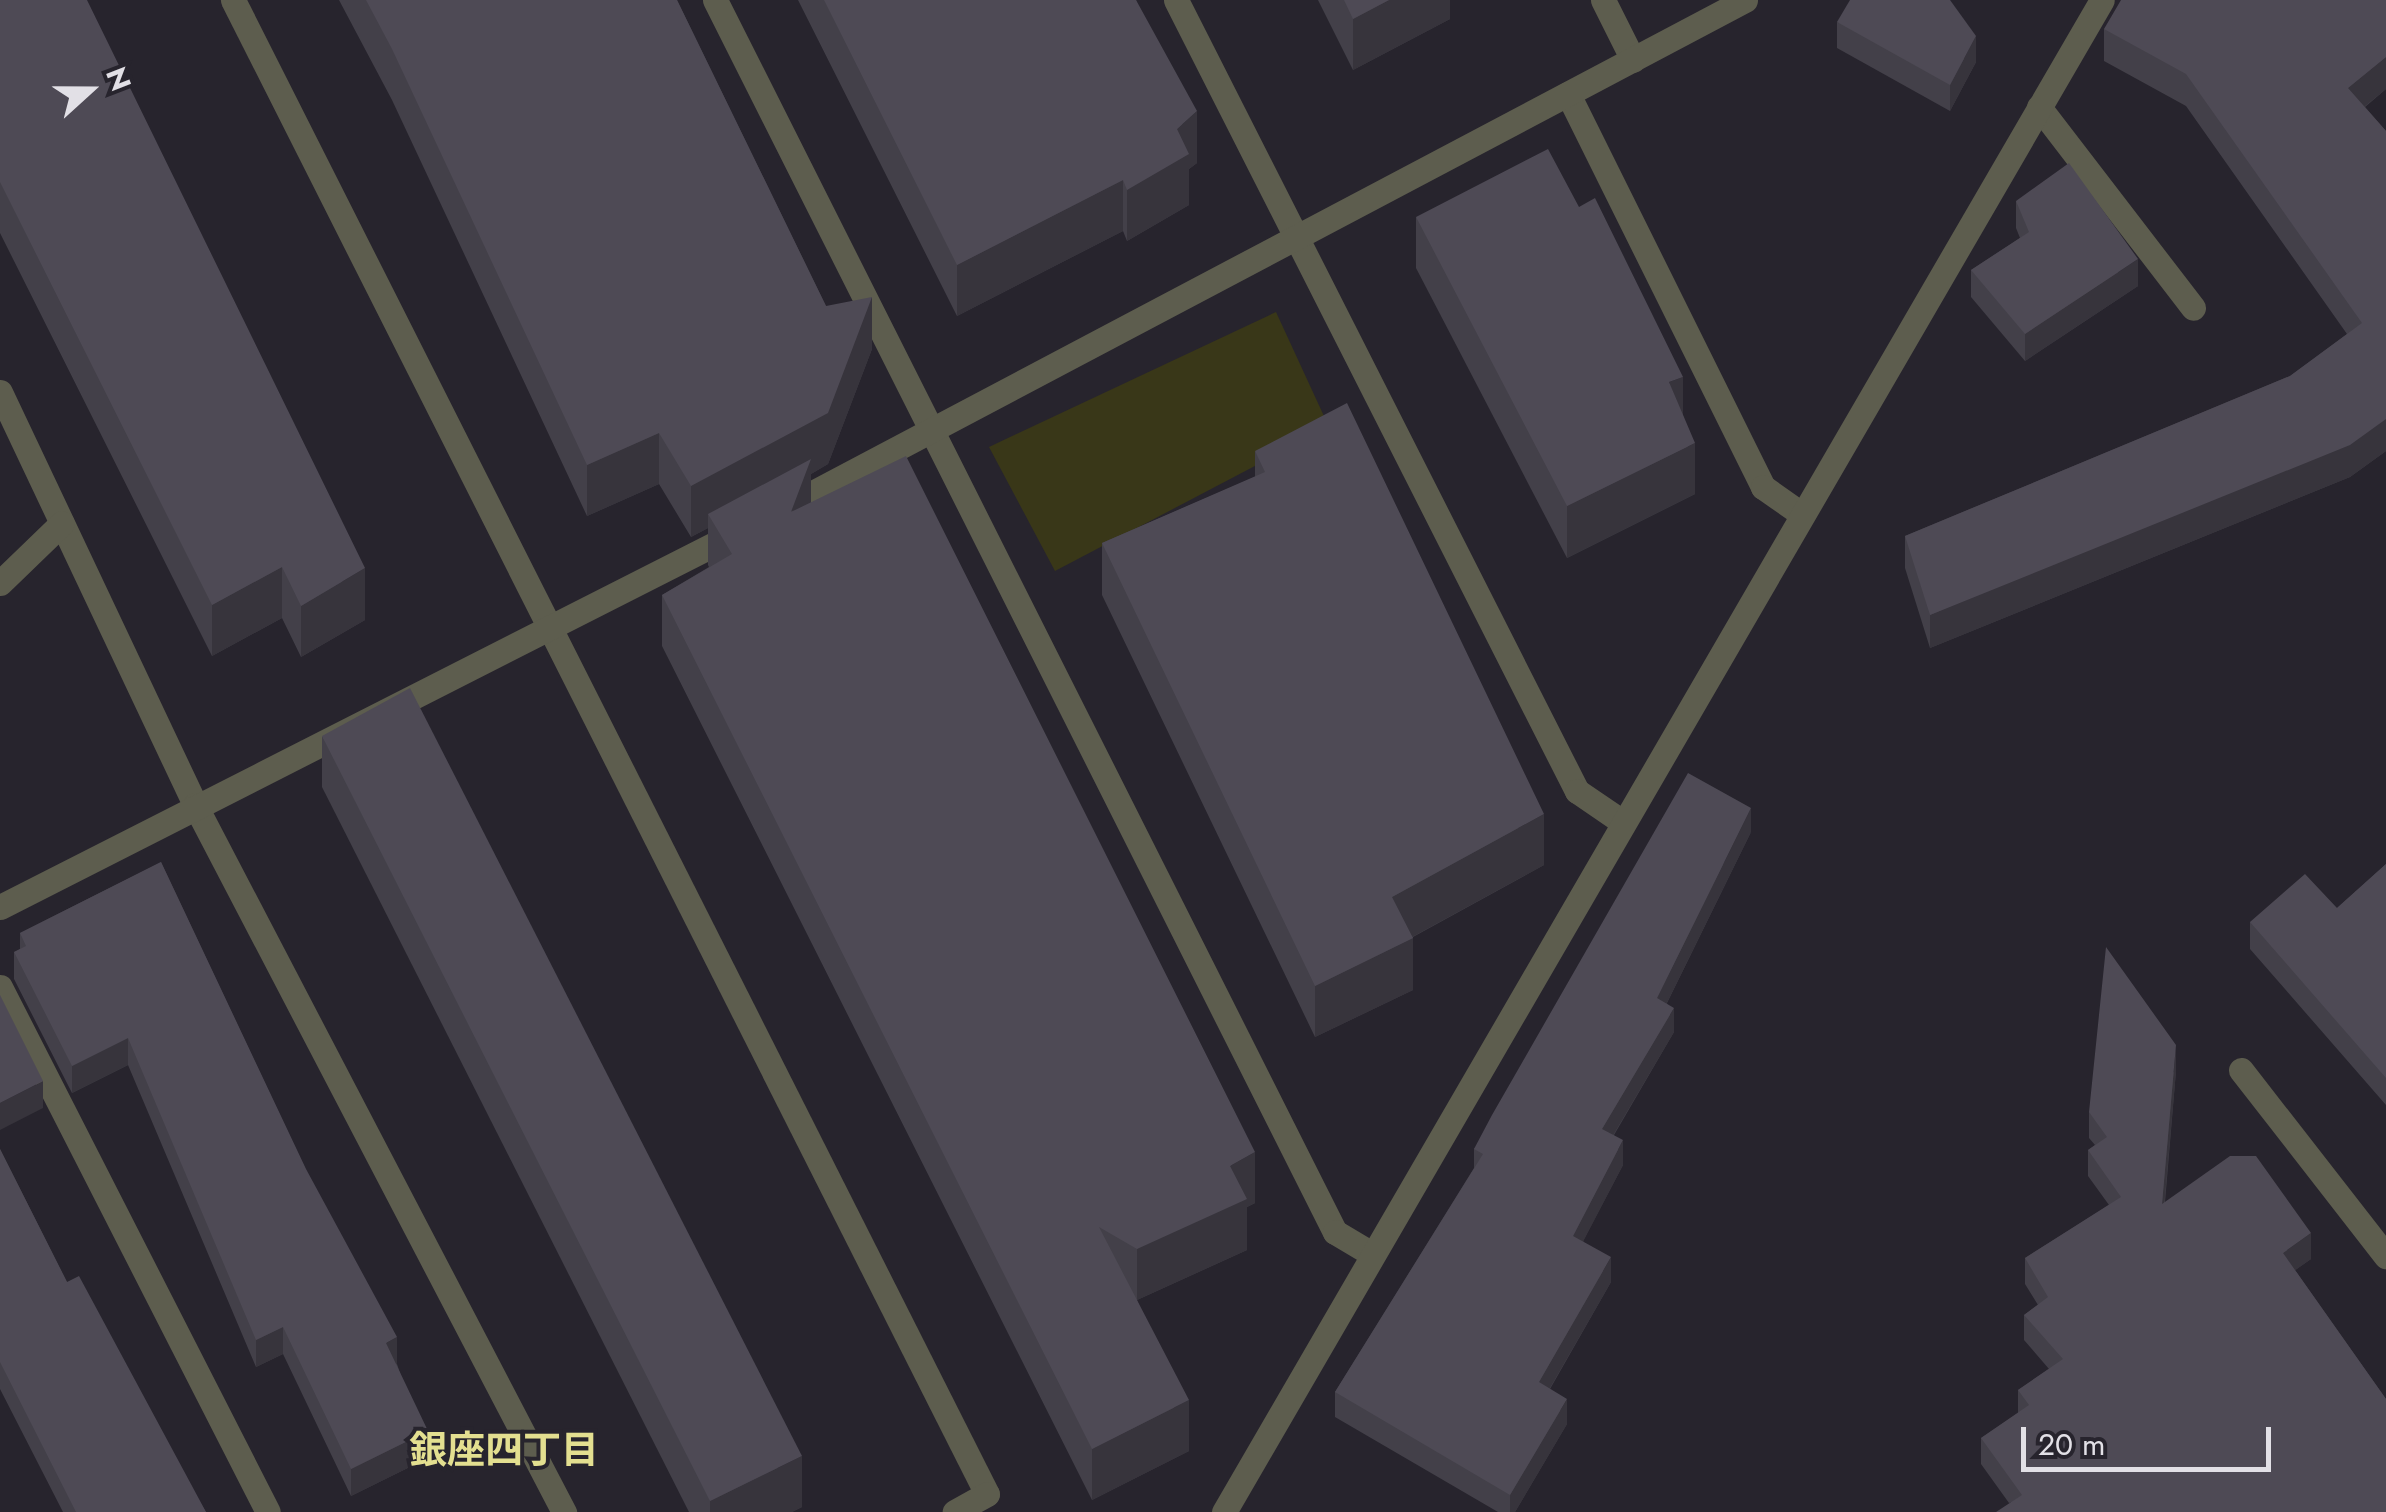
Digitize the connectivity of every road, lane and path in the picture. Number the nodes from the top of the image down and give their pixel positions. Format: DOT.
graph roads {
  1 [pos="233,0"];
  2 [pos="715,0"];
  3 [pos="1176,0"];
  4 [pos="1603,0"];
  5 [pos="1745,0"];
  6 [pos="2102,0"];
  7 [pos="1633,60"];
  8 [pos="1568,94"];
  9 [pos="2038,107"];
  10 [pos="1296,238"];
  11 [pos="2192,308"];
  12 [pos="0,392"];
  13 [pos="932,431"];
  14 [pos="1800,513"];
  15 [pos="62,523"];
  16 [pos="0,582"];
  17 [pos="553,628"];
  18 [pos="195,805"];
  19 [pos="1621,821"];
  20 [pos="0,906"];
  21 [pos="0,988"];
  22 [pos="2241,1070"];
  23 [pos="1372,1254"];
  24 [pos="2386,1256"];
  25 [pos="268,1512"];
  26 [pos="564,1512"];
  27 [pos="954,1512"];
  28 [pos="1224,1512"];
  1 -- 17 [label="street"];
  2 -- 13 [label="street"];
  3 -- 10 [label="street"];
  4 -- 7 [label="street"];
  5 -- 7 [label="street"];
  6 -- 9 [label="street"];
  7 -- 8 [label="street"];
  8 -- 10 [label="street"];
  8 -- 14 [label="street"];
  9 -- 11 [label="street"];
  9 -- 14 [label="street"];
  10 -- 13 [label="street"];
  10 -- 19 [label="street"];
  12 -- 15 [label="street"];
  13 -- 17 [label="street"];
  13 -- 23 [label="street"];
  14 -- 19 [label="street"];
  15 -- 16 [label="street"];
  15 -- 18 [label="street"];
  17 -- 18 [label="street"];
  17 -- 27 [label="street"];
  18 -- 20 [label="street"];
  18 -- 26 [label="street"];
  19 -- 23 [label="street"];
  21 -- 25 [label="street"];
  22 -- 24 [label="street"];
  23 -- 28 [label="street"];
}
